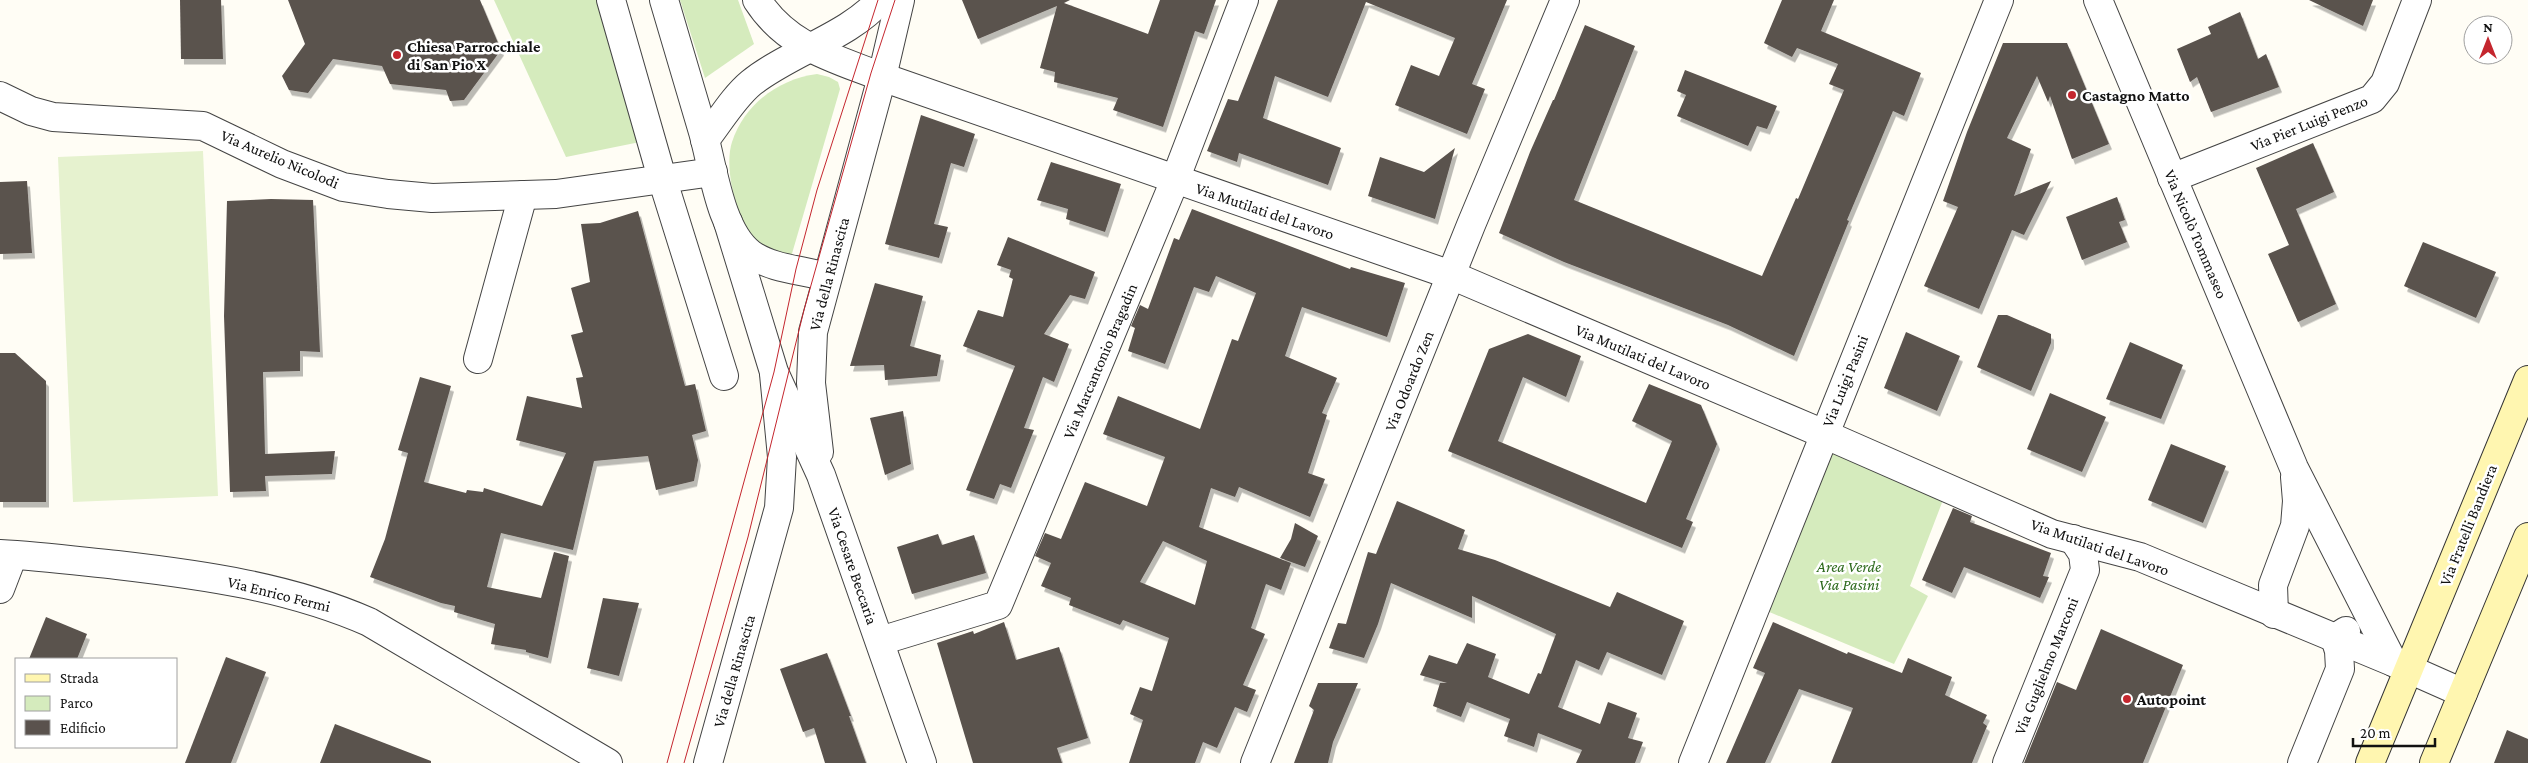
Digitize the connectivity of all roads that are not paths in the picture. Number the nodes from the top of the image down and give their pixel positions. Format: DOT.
graph roads {
  1 [pos="611,0"];
  2 [pos="664,0"];
  3 [pos="757,0"];
  4 [pos="880,0"];
  5 [pos="900,0"];
  6 [pos="1244,0"];
  7 [pos="1565,0"];
  8 [pos="1999,0"];
  9 [pos="2098,0"];
  10 [pos="2417,0"];
  11 [pos="807,48"];
  12 [pos="882,77"];
  13 [pos="0,96"];
  14 [pos="705,140"];
  15 [pos="712,172"];
  16 [pos="662,178"];
  17 [pos="2172,178"];
  18 [pos="1175,180"];
  19 [pos="523,195"];
  20 [pos="728,222"];
  21 [pos="1452,275"];
  22 [pos="827,277"];
  23 [pos="478,359"];
  24 [pos="774,372"];
  25 [pos="724,376"];
  26 [pos="2528,380"];
  27 [pos="1824,434"];
  28 [pos="2294,468"];
  29 [pos="821,475"];
  30 [pos="2296,526"];
  31 [pos="2324,526"];
  32 [pos="2528,536"];
  33 [pos="2073,539"];
  34 [pos="2126,553"];
  35 [pos="6,554"];
  36 [pos="2085,570"];
  37 [pos="0,589"];
  38 [pos="2274,614"];
  39 [pos="2369,618"];
  40 [pos="2335,638"];
  41 [pos="880,641"];
  42 [pos="2401,666"];
  43 [pos="2463,693"];
  44 [pos="608,763"];
  45 [pos="708,763"];
  46 [pos="922,763"];
  47 [pos="1255,763"];
  48 [pos="1693,763"];
  49 [pos="2007,763"];
  50 [pos="2302,763"];
  51 [pos="2370,763"];
  52 [pos="2434,763"];
  1 -- 16 [label="street"];
  2 -- 14 [label="street"];
  3 -- 11 [label="street"];
  4 -- 11 [label="street"];
  5 -- 12 [label="street, Via della Rinascita"];
  6 -- 18 [label="street, Via Marcantonio Bragadin"];
  7 -- 21 [label="street, Via Odoardo Zen"];
  8 -- 27 [label="street, Via Luigi Pasini"];
  9 -- 17 [label="street, Via Nicolò Tommaseo"];
  10 -- 17 [label="street, Via Pier Luigi Penzo"];
  11 -- 12 [label="street, Via Mutilati del Lavoro"];
  11 -- 14 [label="street"];
  12 -- 18 [label="street, Via Mutilati del Lavoro"];
  12 -- 22 [label="street, Via della Rinascita"];
  13 -- 19 [label="street, Via Aurelio Nicolodi"];
  14 -- 15 [label="street"];
  15 -- 16 [label="street, Via Aurelio Nicolodi"];
  15 -- 20 [label="street"];
  16 -- 19 [label="street, Via Aurelio Nicolodi"];
  16 -- 25 [label="street"];
  17 -- 28 [label="street, Via Nicolò Tommaseo"];
  18 -- 21 [label="street, Via Mutilati del Lavoro"];
  18 -- 41 [label="street, Via Marcantonio Bragadin"];
  19 -- 23 [label="street"];
  20 -- 22 [label="street"];
  20 -- 24 [label="street"];
  21 -- 27 [label="street, Via Mutilati del Lavoro"];
  21 -- 47 [label="street, Via Odoardo Zen"];
  22 -- 29 [label="street, Via della Rinascita"];
  24 -- 29 [label="street, Via Cesare Beccaria"];
  24 -- 45 [label="street, Via della Rinascita"];
  26 -- 42 [label="main road, Via Fratelli Bandiera"];
  27 -- 33 [label="street, Via Mutilati del Lavoro"];
  27 -- 48 [label="street, Via Luigi Pasini"];
  28 -- 30 [label="street, Via Nicolò Tommaseo"];
  28 -- 31 [label="street, Via Nicolò Tommaseo"];
  29 -- 41 [label="street, Via Cesare Beccaria"];
  30 -- 31 [label="street"];
  30 -- 38 [label="street, Via Nicolò Tommaseo"];
  31 -- 39 [label="street, Via Nicolò Tommaseo"];
  32 -- 43 [label="main road"];
  33 -- 34 [label="street, Via Mutilati del Lavoro"];
  33 -- 36 [label="street"];
  34 -- 36 [label="street"];
  34 -- 38 [label="street, Via Mutilati del Lavoro"];
  35 -- 37 [label="street"];
  35 -- 44 [label="street, Via Enrico Fermi"];
  36 -- 49 [label="street, Via Guglielmo Marconi"];
  38 -- 40 [label="street, Via Mutilati del Lavoro"];
  39 -- 40 [label="street"];
  39 -- 42 [label="street, Via Nicolò Tommaseo"];
  40 -- 42 [label="street, Via Mutilati del Lavoro"];
  40 -- 50 [label="street"];
  41 -- 46 [label="street, Via Cesare Beccaria"];
  42 -- 43 [label="street"];
  42 -- 51 [label="main road, Via Fratelli Bandiera"];
  43 -- 52 [label="main road"];
}
